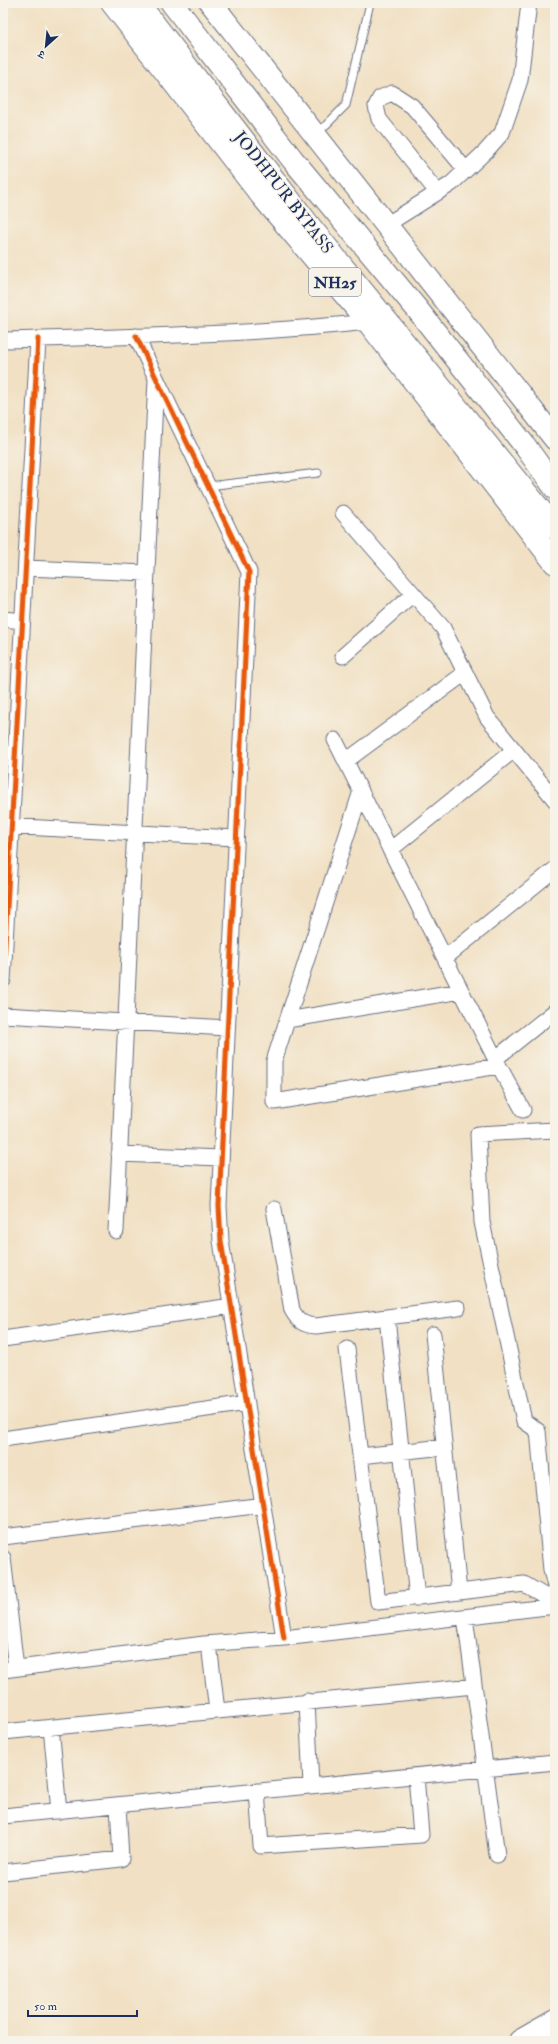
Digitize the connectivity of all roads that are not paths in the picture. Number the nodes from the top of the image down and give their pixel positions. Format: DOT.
graph roads {
  1 [pos="112,3"];
  2 [pos="138,3"];
  3 [pos="172,3"];
  4 [pos="211,3"];
  5 [pos="370,3"];
  6 [pos="529,3"];
  7 [pos="316,135"];
  8 [pos="466,170"];
  9 [pos="437,192"];
  10 [pos="386,225"];
  11 [pos="368,322"];
  12 [pos="136,336"];
  13 [pos="38,339"];
  14 [pos="3,340"];
  15 [pos="156,377"];
  16 [pos="552,428"];
  17 [pos="318,473"];
  18 [pos="208,486"];
  19 [pos="555,488"];
  20 [pos="343,513"];
  21 [pos="555,528"];
  22 [pos="555,563"];
  23 [pos="26,568"];
  24 [pos="146,573"];
  25 [pos="413,594"];
  26 [pos="3,619"];
  27 [pos="23,620"];
  28 [pos="343,656"];
  29 [pos="465,673"];
  30 [pos="335,740"];
  31 [pos="514,750"];
  32 [pos="346,761"];
  33 [pos="360,791"];
  34 [pos="555,800"];
  35 [pos="7,826"];
  36 [pos="134,833"];
  37 [pos="236,838"];
  38 [pos="390,850"];
  39 [pos="555,869"];
  40 [pos="5,920"];
  41 [pos="444,958"];
  42 [pos="3,980"];
  43 [pos="461,992"];
  44 [pos="3,1015"];
  45 [pos="552,1019"];
  46 [pos="287,1020"];
  47 [pos="125,1022"];
  48 [pos="227,1028"];
  49 [pos="497,1062"];
  50 [pos="523,1110"];
  51 [pos="555,1130"];
  52 [pos="119,1154"];
  53 [pos="221,1158"];
  54 [pos="274,1209"];
  55 [pos="116,1231"];
  56 [pos="232,1306"];
  57 [pos="458,1308"];
  58 [pos="387,1318"];
  59 [pos="433,1334"];
  60 [pos="3,1339"];
  61 [pos="347,1349"];
  62 [pos="247,1403"];
  63 [pos="3,1439"];
  64 [pos="444,1447"];
  65 [pos="401,1452"];
  66 [pos="360,1456"];
  67 [pos="263,1505"];
  68 [pos="3,1537"];
  69 [pos="3,1558"];
  70 [pos="553,1569"];
  71 [pos="555,1586"];
  72 [pos="459,1592"];
  73 [pos="417,1598"];
  74 [pos="555,1602"];
  75 [pos="555,1606"];
  76 [pos="465,1617"];
  77 [pos="284,1638"];
  78 [pos="210,1644"];
  79 [pos="9,1669"];
  80 [pos="474,1686"];
  81 [pos="307,1701"];
  82 [pos="217,1711"];
  83 [pos="51,1727"];
  84 [pos="3,1732"];
  85 [pos="555,1762"];
  86 [pos="486,1769"];
  87 [pos="416,1776"];
  88 [pos="311,1786"];
  89 [pos="257,1791"];
  90 [pos="118,1805"];
  91 [pos="59,1811"];
  92 [pos="3,1816"];
  93 [pos="497,1855"];
  94 [pos="3,1872"];
  95 [pos="555,2021"];
  96 [pos="520,2041"];
  1 -- 11 [label="main road, NH25"];
  2 -- 21 [label="main road, JODHPUR BYPASS / NH25"];
  3 -- 19 [label="main road, JODHPUR BYPASS / NH25"];
  4 -- 7 [label="main road"];
  5 -- 7 [label="lane"];
  6 -- 8 [label="street"];
  7 -- 10 [label="main road"];
  8 -- 9 [label="street"];
  8 -- 9 [label="street"];
  9 -- 10 [label="street"];
  10 -- 16 [label="main road"];
  11 -- 12 [label="street"];
  11 -- 22 [label="main road, NH25"];
  12 -- 13 [label="street"];
  12 -- 15 [label="street"];
  13 -- 14 [label="street"];
  13 -- 23 [label="street"];
  15 -- 18 [label="street"];
  15 -- 24 [label="street"];
  17 -- 18 [label="lane"];
  18 -- 37 [label="street"];
  20 -- 25 [label="street"];
  23 -- 24 [label="street"];
  23 -- 27 [label="street"];
  24 -- 36 [label="street"];
  25 -- 28 [label="street"];
  25 -- 29 [label="street"];
  26 -- 27 [label="street"];
  27 -- 35 [label="street"];
  29 -- 31 [label="street"];
  29 -- 32 [label="street"];
  30 -- 32 [label="street"];
  31 -- 34 [label="street"];
  31 -- 38 [label="street"];
  32 -- 33 [label="street"];
  33 -- 38 [label="street"];
  33 -- 46 [label="street"];
  35 -- 36 [label="street"];
  35 -- 40 [label="street"];
  36 -- 37 [label="street"];
  36 -- 47 [label="street"];
  37 -- 48 [label="street"];
  38 -- 41 [label="street"];
  39 -- 41 [label="street"];
  40 -- 42 [label="street"];
  41 -- 43 [label="street"];
  43 -- 46 [label="street"];
  43 -- 49 [label="street"];
  44 -- 47 [label="street"];
  45 -- 49 [label="street"];
  46 -- 49 [label="street"];
  47 -- 48 [label="street"];
  47 -- 52 [label="street"];
  48 -- 53 [label="street"];
  49 -- 50 [label="street"];
  51 -- 70 [label="street"];
  52 -- 53 [label="street"];
  52 -- 55 [label="street"];
  53 -- 56 [label="street"];
  54 -- 58 [label="street"];
  56 -- 60 [label="street"];
  56 -- 62 [label="street"];
  57 -- 58 [label="street"];
  58 -- 65 [label="street"];
  59 -- 64 [label="street"];
  61 -- 66 [label="street"];
  62 -- 63 [label="street"];
  62 -- 67 [label="street"];
  64 -- 65 [label="street"];
  64 -- 72 [label="street"];
  65 -- 66 [label="street"];
  65 -- 73 [label="street"];
  66 -- 73 [label="street"];
  67 -- 68 [label="street"];
  67 -- 77 [label="street"];
  69 -- 79 [label="street"];
  70 -- 71 [label="street"];
  72 -- 73 [label="street"];
  72 -- 74 [label="street"];
  75 -- 76 [label="street"];
  76 -- 77 [label="street"];
  76 -- 80 [label="street"];
  77 -- 78 [label="street"];
  78 -- 79 [label="street"];
  78 -- 82 [label="street"];
  80 -- 81 [label="street"];
  80 -- 86 [label="street"];
  81 -- 82 [label="street"];
  81 -- 88 [label="street"];
  82 -- 83 [label="street"];
  83 -- 84 [label="street"];
  83 -- 91 [label="street"];
  85 -- 86 [label="street"];
  86 -- 87 [label="street"];
  86 -- 93 [label="street"];
  87 -- 88 [label="street"];
  87 -- 89 [label="street"];
  88 -- 89 [label="street"];
  89 -- 90 [label="street"];
  90 -- 91 [label="street"];
  90 -- 94 [label="street"];
  91 -- 92 [label="street"];
  95 -- 96 [label="main road"];
}
